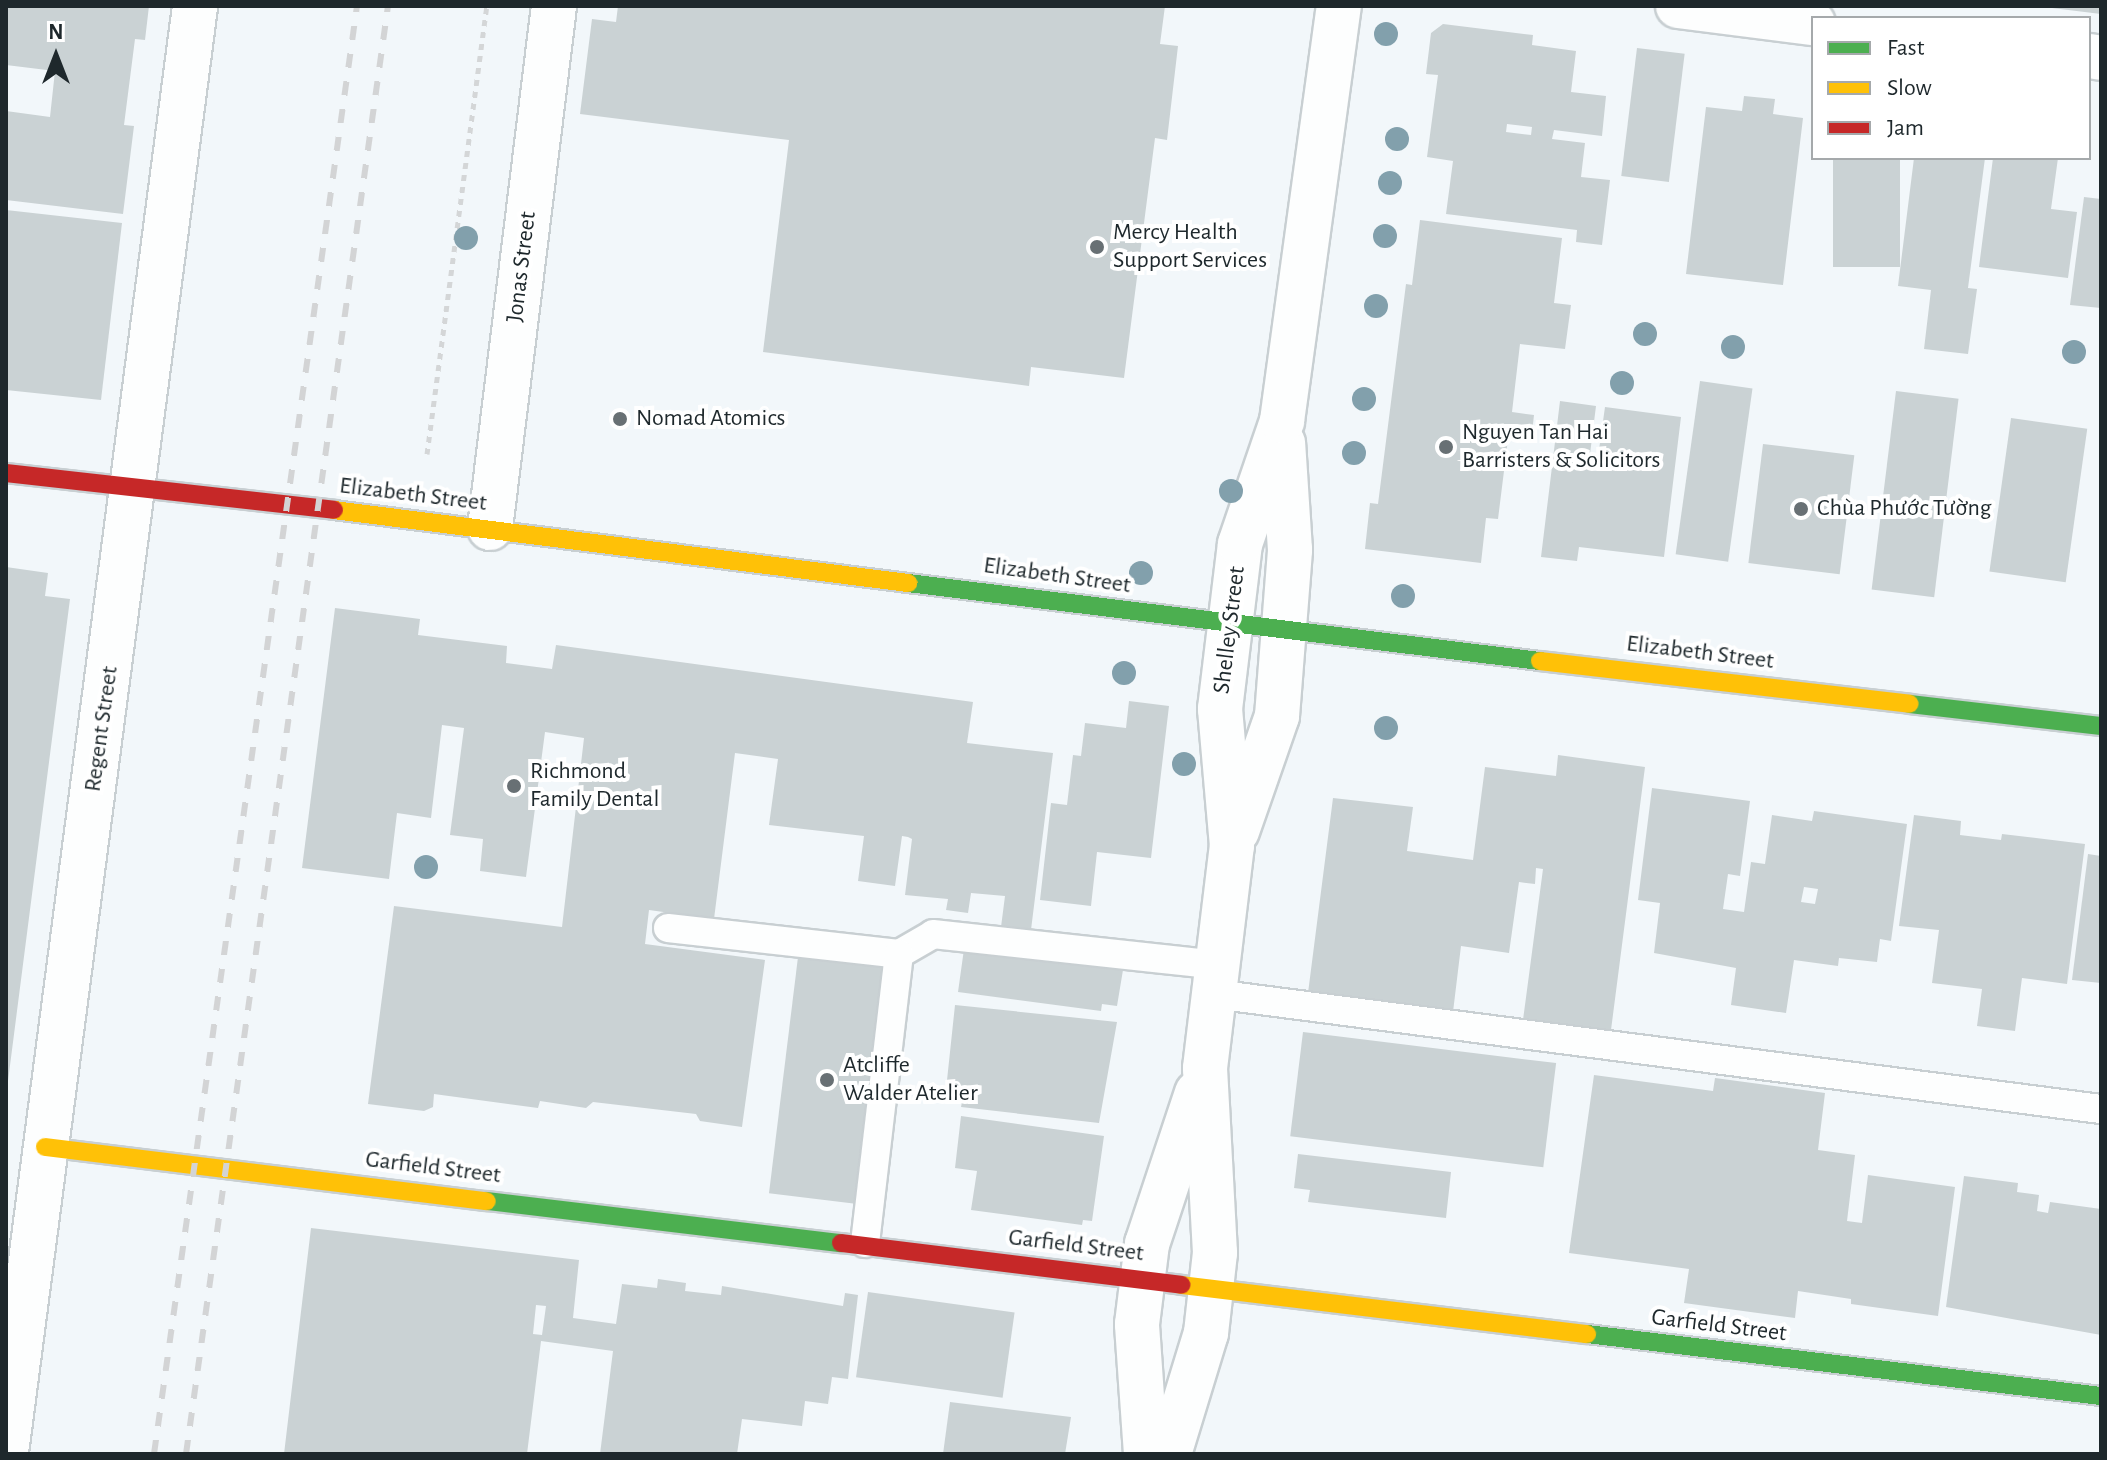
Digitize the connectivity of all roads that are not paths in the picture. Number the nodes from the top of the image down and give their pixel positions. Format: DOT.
graph roads {
  1 [pos="195,6"];
  2 [pos="554,6"];
  3 [pos="1339,6"];
  4 [pos="1678,6"];
  5 [pos="1811,23"];
  6 [pos="1282,421"];
  7 [pos="6,473"];
  8 [pos="135,487"];
  9 [pos="490,528"];
  10 [pos="1231,624"];
  11 [pos="1284,632"];
  12 [pos="2101,726"];
  13 [pos="1232,846"];
  14 [pos="668,928"];
  15 [pos="899,954"];
  16 [pos="1216,980"];
  17 [pos="1205,1068"];
  18 [pos="2101,1109"];
  19 [pos="45,1147"];
  20 [pos="865,1243"];
  21 [pos="1142,1279"];
  22 [pos="1211,1288"];
  23 [pos="2101,1396"];
  24 [pos="6,1452"];
  25 [pos="1146,1454"];
  26 [pos="1169,1454"];
  1 -- 8 [label="street, Regent Street"];
  2 -- 9 [label="street, Jonas Street"];
  3 -- 6 [label="street, Shelley Street"];
  4 -- 5 [label="street"];
  6 -- 10 [label="street, Shelley Street"];
  6 -- 11 [label="street, Shelley Street"];
  7 -- 8 [label="street, Elizabeth Street"];
  8 -- 9 [label="street, Elizabeth Street"];
  8 -- 19 [label="street, Regent Street"];
  9 -- 10 [label="street, Elizabeth Street"];
  10 -- 11 [label="street, Elizabeth Street"];
  10 -- 13 [label="street, Shelley Street"];
  11 -- 12 [label="street, Elizabeth Street"];
  11 -- 13 [label="street, Shelley Street"];
  13 -- 16 [label="street, Shelley Street"];
  14 -- 15 [label="lane"];
  15 -- 16 [label="lane"];
  15 -- 20 [label="lane"];
  16 -- 17 [label="street, Shelley Street"];
  16 -- 18 [label="lane"];
  17 -- 21 [label="street, Shelley Street"];
  17 -- 22 [label="street, Shelley Street"];
  19 -- 20 [label="street, Garfield Street"];
  19 -- 24 [label="street, Regent Street"];
  20 -- 21 [label="street, Garfield Street"];
  21 -- 22 [label="street, Garfield Street"];
  21 -- 25 [label="street, Shelley Street"];
  22 -- 23 [label="street, Garfield Street"];
  22 -- 26 [label="street, Shelley Street"];
}
